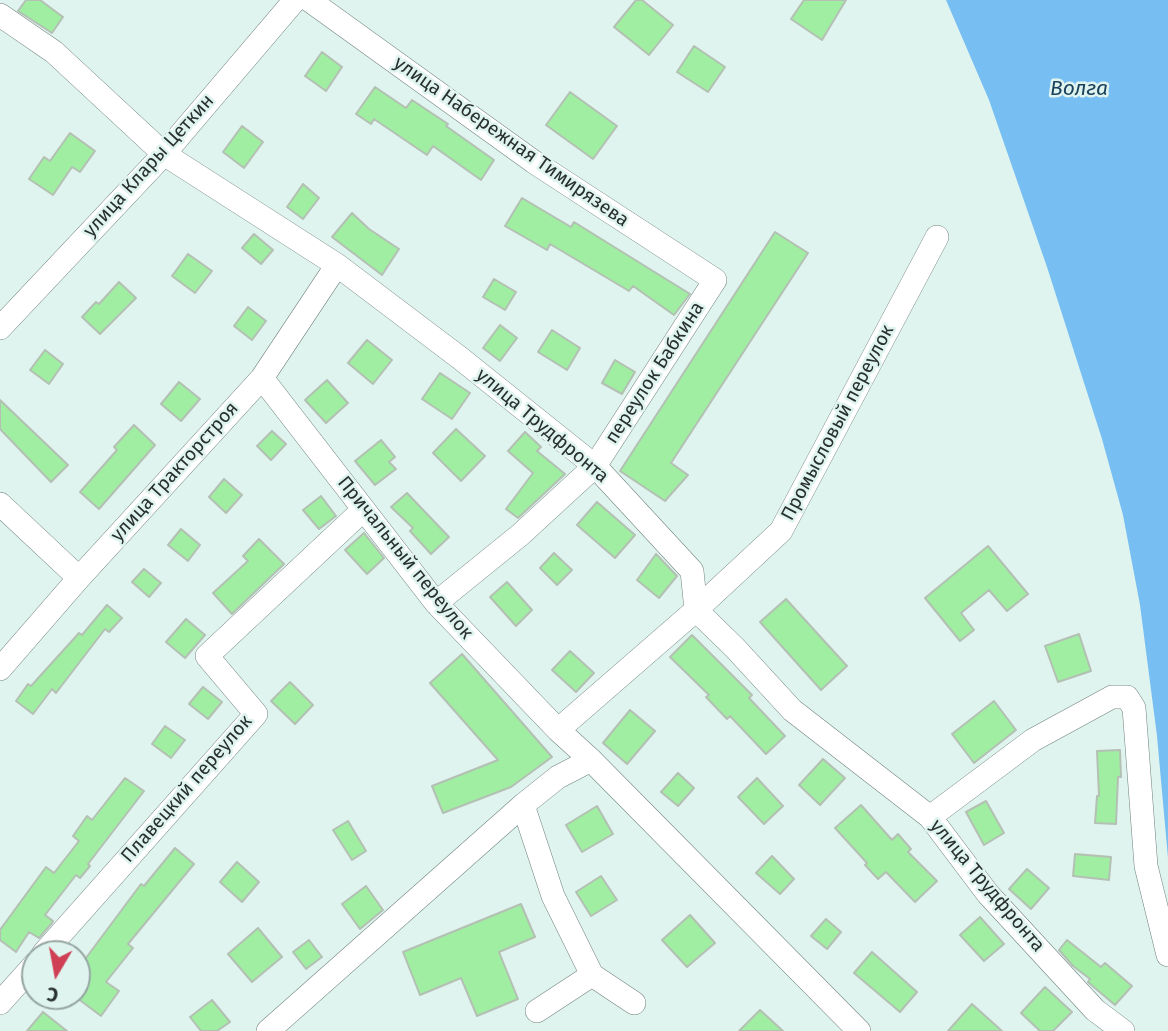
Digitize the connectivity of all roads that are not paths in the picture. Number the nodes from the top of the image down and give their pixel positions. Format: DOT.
graph roads {
  1 [pos="295,0"];
  2 [pos="309,0"];
  3 [pos="0,15"];
  4 [pos="164,154"];
  5 [pos="937,237"];
  6 [pos="337,265"];
  7 [pos="715,281"];
  8 [pos="0,328"];
  9 [pos="262,378"];
  10 [pos="595,466"];
  11 [pos="0,504"];
  12 [pos="363,510"];
  13 [pos="79,578"];
  14 [pos="436,603"];
  15 [pos="696,610"];
  16 [pos="0,669"];
  17 [pos="558,730"];
  18 [pos="592,760"];
  19 [pos="523,805"];
  20 [pos="930,817"];
  21 [pos="56,940"];
  22 [pos="1168,956"];
  23 [pos="592,975"];
  24 [pos="21,980"];
  25 [pos="0,1003"];
  26 [pos="634,1003"];
  27 [pos="537,1011"];
  28 [pos="268,1031"];
  29 [pos="859,1031"];
  30 [pos="1122,1031"];
  1 -- 4 [label="street, улица Клары Цеткин"];
  2 -- 7 [label="street, улица Набережная Тимирязева"];
  3 -- 4 [label="street, улица Трудфронта"];
  4 -- 6 [label="street, улица Трудфронта"];
  4 -- 8 [label="street, улица Клары Цеткин"];
  5 -- 15 [label="street, Промысловый переулок"];
  6 -- 9 [label="street, улица Тракторстроя"];
  6 -- 10 [label="street, улица Трудфронта"];
  7 -- 10 [label="street, переулок Бабкина"];
  9 -- 12 [label="street, Причальный переулок"];
  9 -- 13 [label="street, улица Тракторстроя"];
  10 -- 14 [label="street, переулок Бабкина"];
  10 -- 15 [label="street, улица Трудфронта"];
  11 -- 13 [label="street"];
  12 -- 14 [label="street, Причальный переулок"];
  12 -- 21 [label="street, Плавецкий переулок"];
  13 -- 16 [label="street, улица Тракторстроя"];
  14 -- 17 [label="street, Причальный переулок"];
  15 -- 17 [label="street, Промысловый переулок"];
  15 -- 20 [label="street, улица Трудфронта"];
  17 -- 18 [label="street, Причальный переулок"];
  18 -- 19 [label="street"];
  18 -- 29 [label="street, Причальный переулок"];
  19 -- 23 [label="street"];
  19 -- 28 [label="street"];
  20 -- 22 [label="street"];
  20 -- 30 [label="street, улица Трудфронта"];
  23 -- 26 [label="street"];
  23 -- 27 [label="street"];
  24 -- 25 [label="street"];
}
